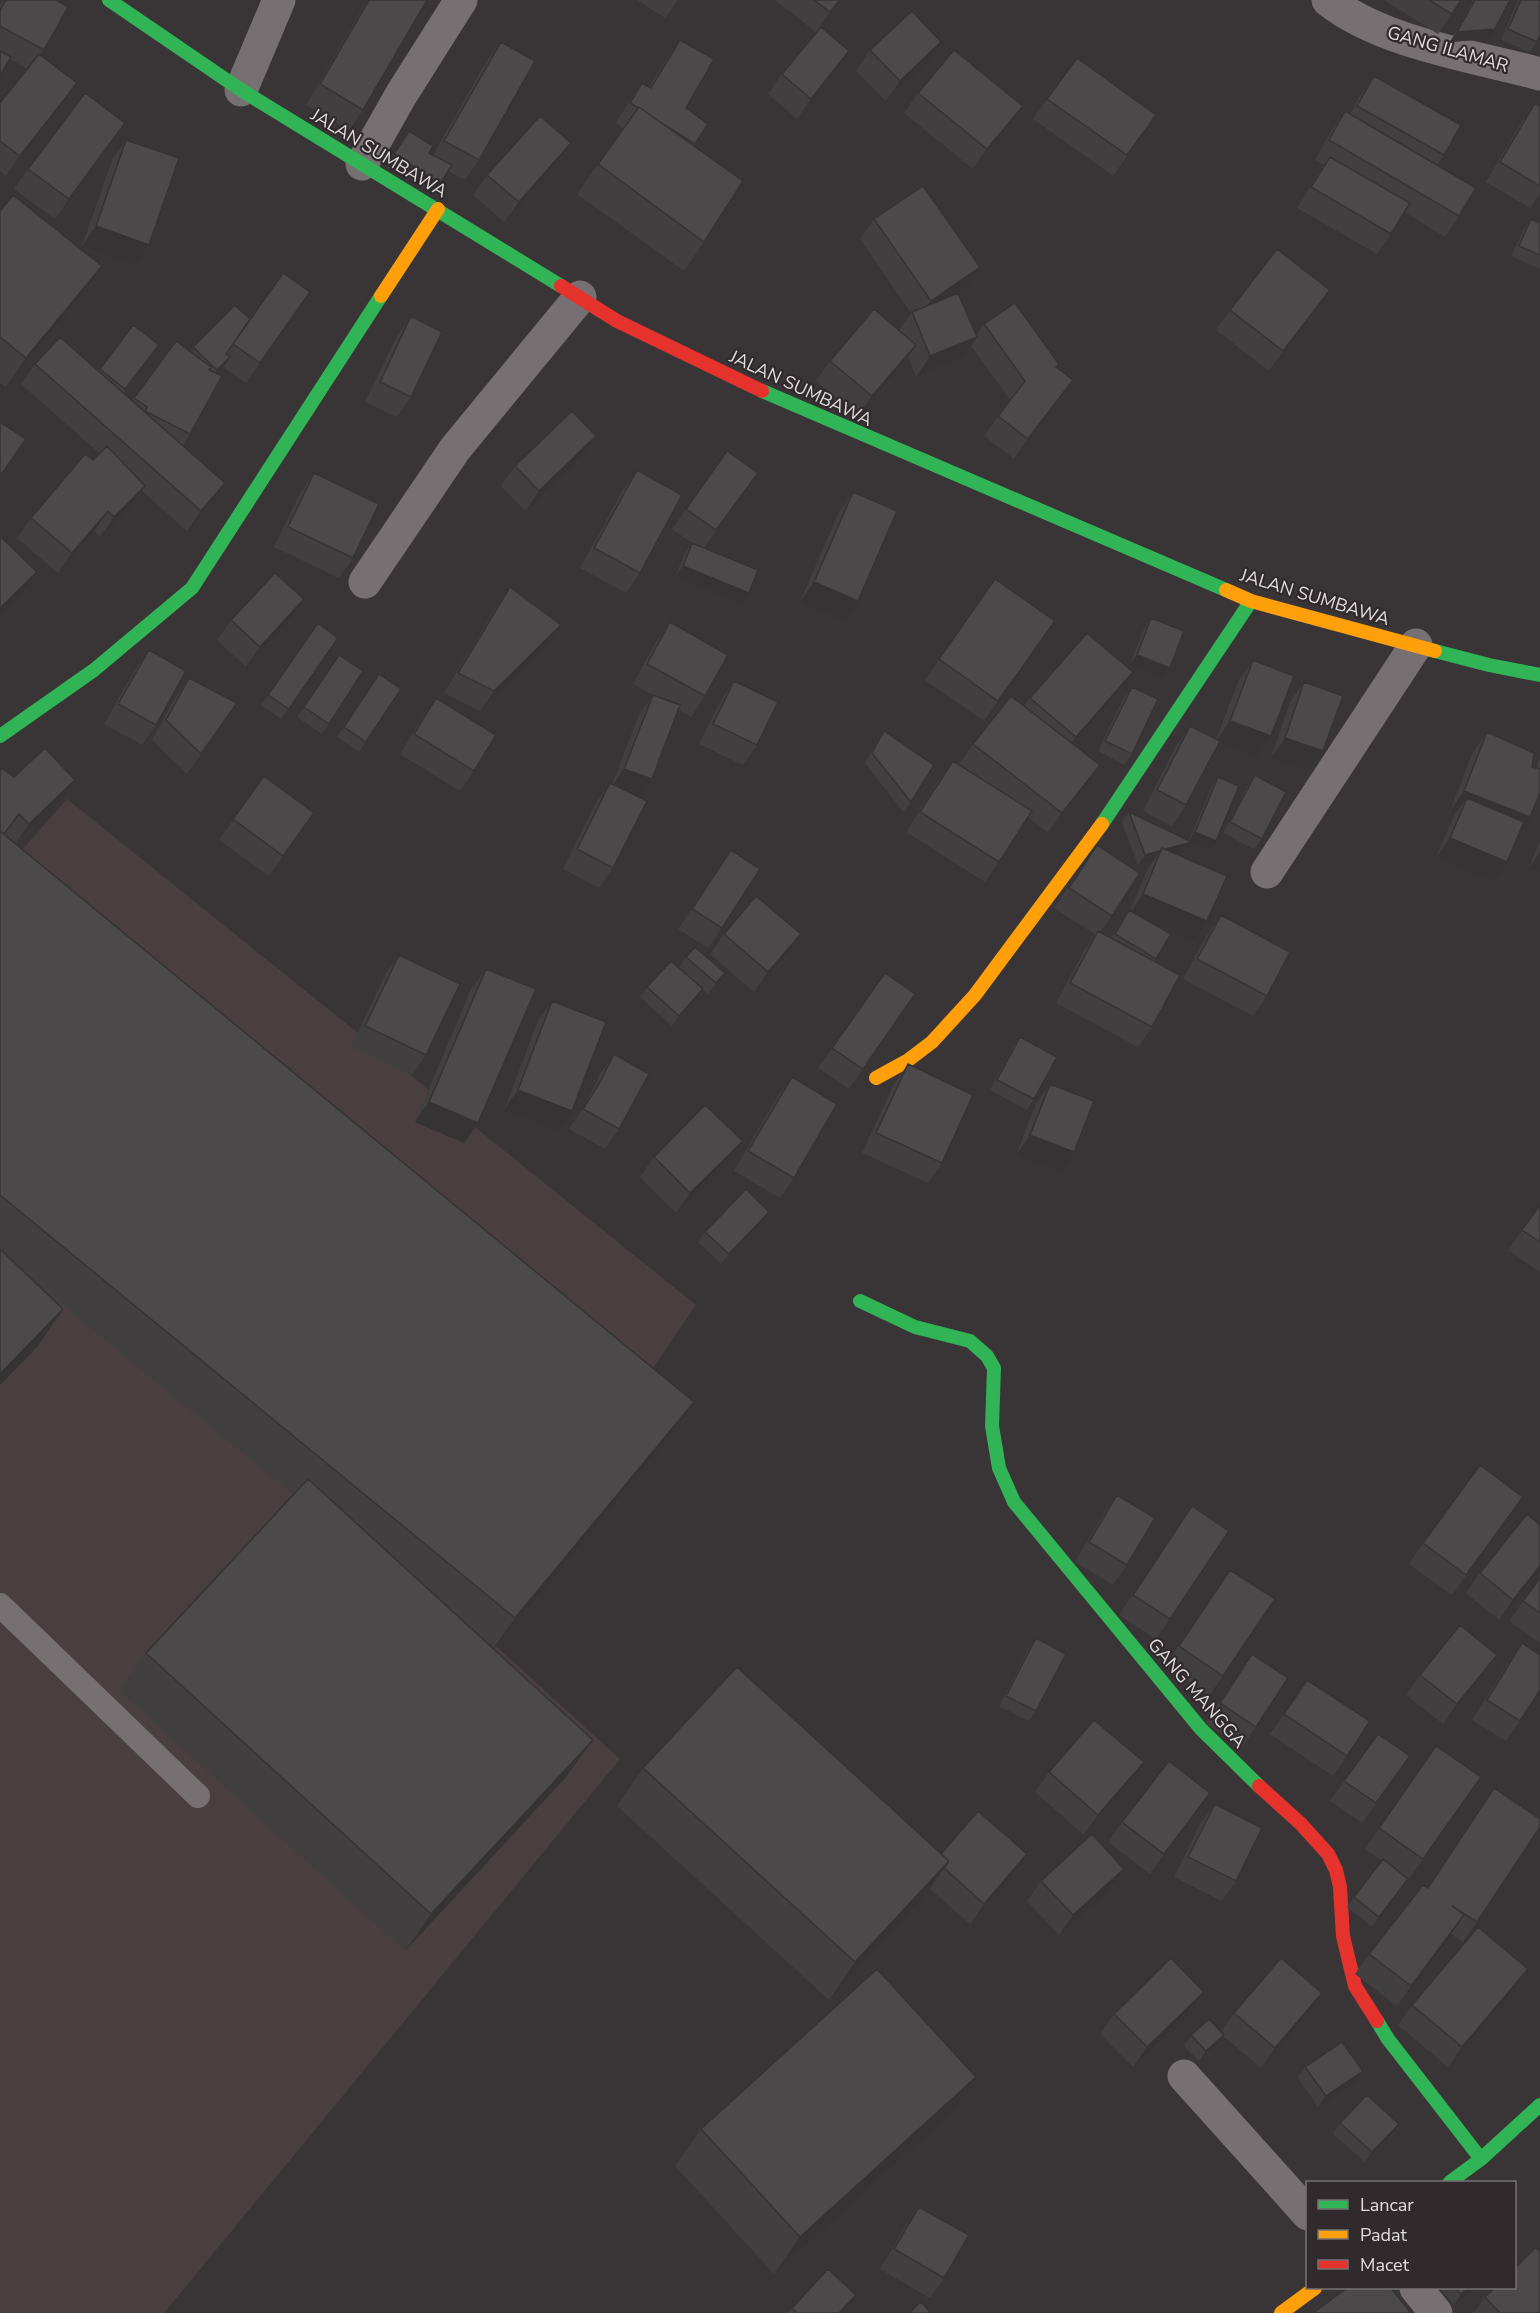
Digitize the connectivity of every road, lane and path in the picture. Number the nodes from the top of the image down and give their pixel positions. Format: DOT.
graph roads {
  1 [pos="109,0"];
  2 [pos="279,0"];
  3 [pos="461,0"];
  4 [pos="1328,0"];
  5 [pos="1540,74"];
  6 [pos="242,90"];
  7 [pos="362,164"];
  8 [pos="438,209"];
  9 [pos="580,297"];
  10 [pos="365,582"];
  11 [pos="1251,601"];
  12 [pos="1416,645"];
  13 [pos="1540,675"];
  14 [pos="0,736"];
  15 [pos="1267,872"];
  16 [pos="876,1078"];
  17 [pos="860,1301"];
  18 [pos="0,1605"];
  19 [pos="198,1796"];
  20 [pos="1184,2076"];
  21 [pos="1540,2105"];
  22 [pos="1481,2159"];
  23 [pos="1451,2181"];
  24 [pos="1306,2212"];
  25 [pos="1314,2289"];
  26 [pos="1417,2289"];
  27 [pos="1281,2313"];
  28 [pos="1436,2313"];
  1 -- 6 [label="street, JALAN SUMBAWA"];
  2 -- 6 [label="street"];
  3 -- 7 [label="street"];
  4 -- 5 [label="street, GANG ILAMAR"];
  6 -- 7 [label="street, JALAN SUMBAWA"];
  7 -- 8 [label="street, JALAN SUMBAWA"];
  8 -- 9 [label="street, JALAN SUMBAWA"];
  8 -- 14 [label="street"];
  9 -- 10 [label="street"];
  9 -- 11 [label="street, JALAN SUMBAWA"];
  11 -- 12 [label="street, JALAN SUMBAWA"];
  11 -- 16 [label="street"];
  12 -- 13 [label="street, JALAN SUMBAWA"];
  12 -- 15 [label="street"];
  17 -- 22 [label="street, GANG MANGGA"];
  18 -- 19 [label="lane"];
  20 -- 24 [label="street"];
  21 -- 22 [label="street"];
  22 -- 23 [label="street"];
  25 -- 27 [label="street"];
  26 -- 28 [label="street"];
}
